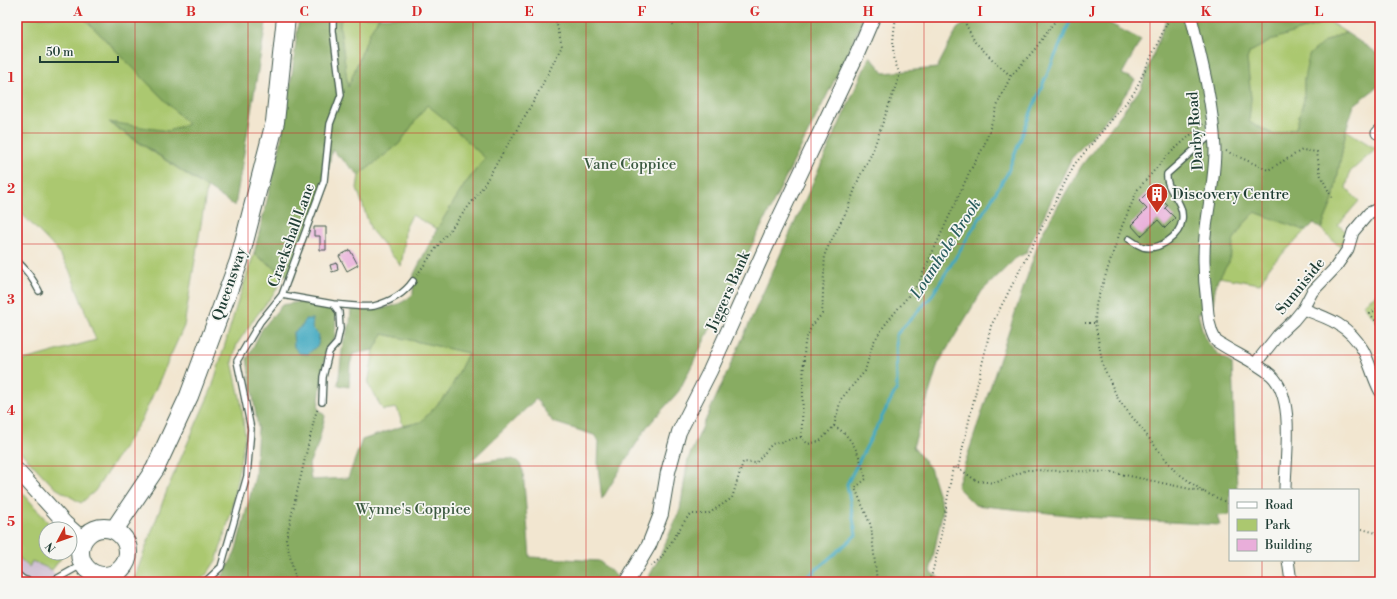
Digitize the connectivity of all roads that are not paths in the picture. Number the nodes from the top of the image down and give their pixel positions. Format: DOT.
graph roads {
  1 [pos="286,17"];
  2 [pos="333,17"];
  3 [pos="873,17"];
  4 [pos="1191,17"];
  5 [pos="1213,132"];
  6 [pos="1380,208"];
  7 [pos="1129,239"];
  8 [pos="17,261"];
  9 [pos="413,281"];
  10 [pos="39,291"];
  11 [pos="282,295"];
  12 [pos="333,304"];
  13 [pos="1302,309"];
  14 [pos="1255,364"];
  15 [pos="1380,391"];
  16 [pos="322,402"];
  17 [pos="17,470"];
  18 [pos="1285,489"];
  19 [pos="114,530"];
  20 [pos="83,539"];
  21 [pos="1288,561"];
  22 [pos="83,564"];
  23 [pos="17,574"];
  24 [pos="106,579"];
  25 [pos="32,582"];
  26 [pos="51,582"];
  27 [pos="205,582"];
  28 [pos="627,582"];
  29 [pos="1291,582"];
  1 -- 19 [label="main road, Queensway"];
  2 -- 11 [label="lane, Crackshall Lane"];
  3 -- 28 [label="street, Jiggers Bank"];
  4 -- 5 [label="street, Darby Road"];
  5 -- 7 [label="lane"];
  5 -- 14 [label="street, Darby Road"];
  6 -- 13 [label="street, Sunniside"];
  8 -- 10 [label="lane"];
  9 -- 12 [label="lane"];
  11 -- 12 [label="lane"];
  11 -- 27 [label="lane, Crackshall Lane"];
  12 -- 16 [label="lane"];
  13 -- 14 [label="street, Sunniside"];
  13 -- 15 [label="street"];
  14 -- 18 [label="street, Darby Road"];
  17 -- 20 [label="street"];
  19 -- 20 [label="main road"];
  19 -- 24 [label="main road"];
  20 -- 22 [label="main road"];
  21 -- 29 [label="street"];
  22 -- 24 [label="main road"];
  22 -- 26 [label="lane"];
  23 -- 25 [label="lane"];
}
